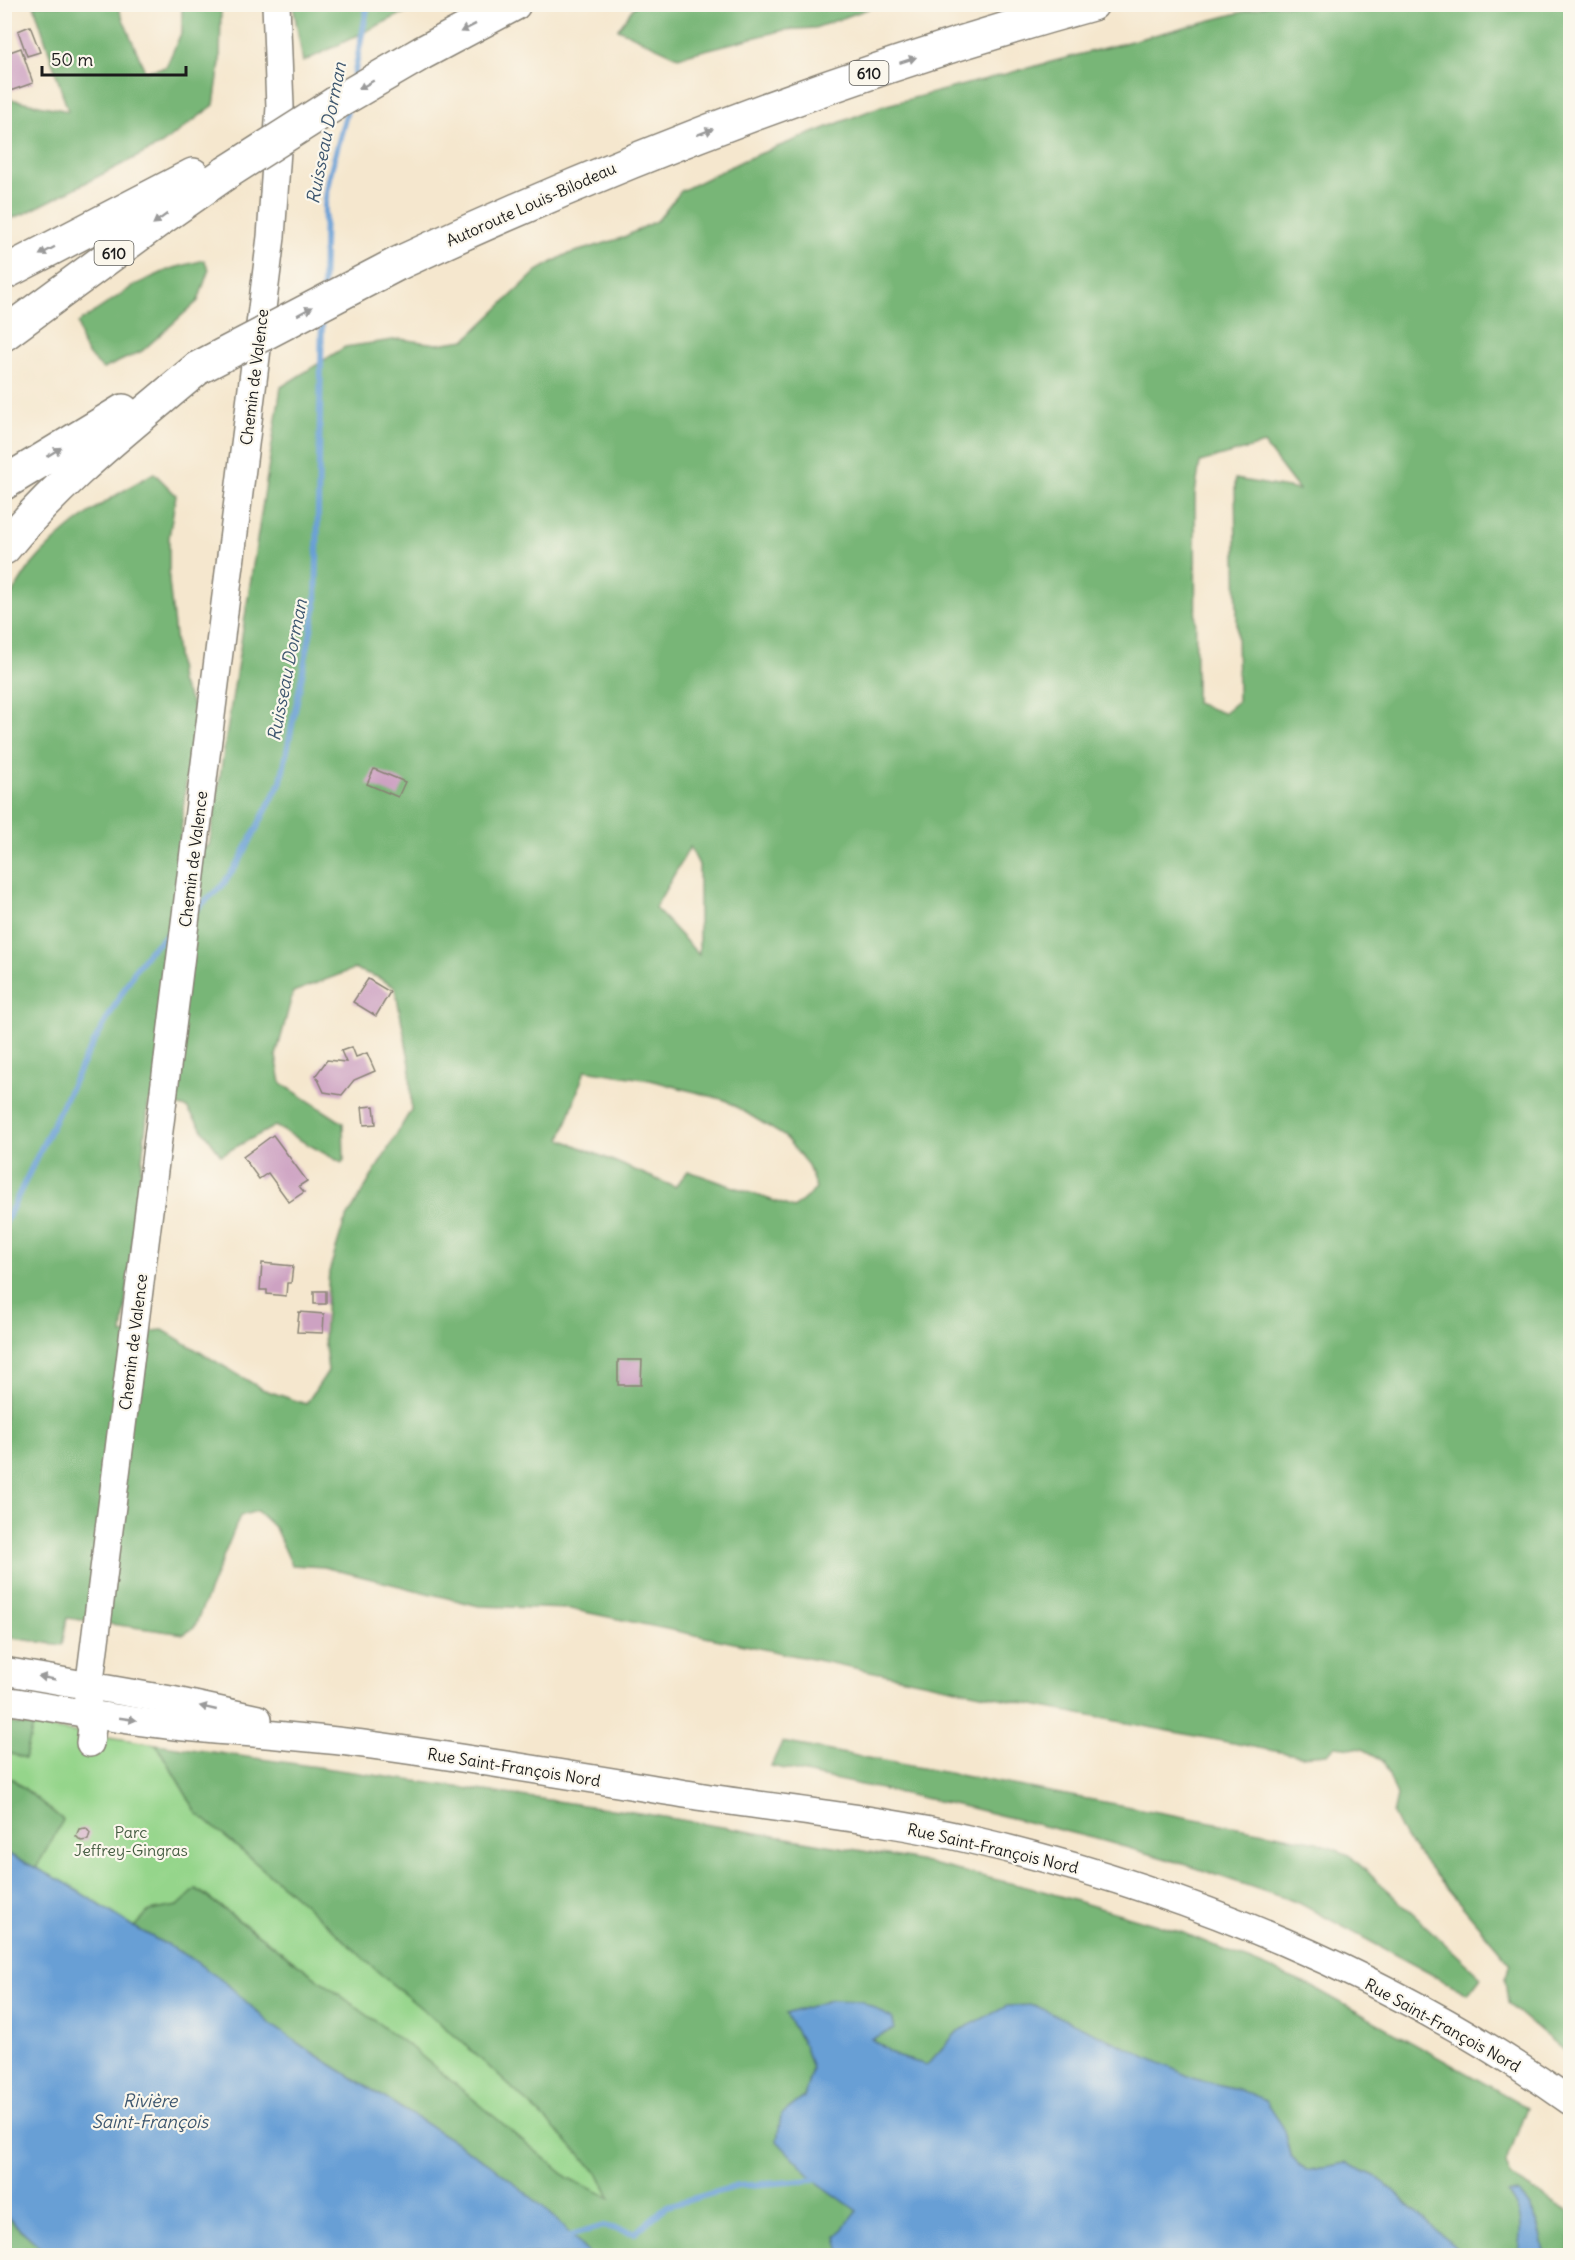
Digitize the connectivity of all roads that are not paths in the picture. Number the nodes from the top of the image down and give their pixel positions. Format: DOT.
graph roads {
  1 [pos="276,4"];
  2 [pos="514,4"];
  3 [pos="1092,4"];
  4 [pos="226,166"];
  5 [pos="4,273"];
  6 [pos="4,334"];
  7 [pos="198,368"];
  8 [pos="4,483"];
  9 [pos="4,548"];
  10 [pos="4,1671"];
  11 [pos="90,1685"];
  12 [pos="4,1700"];
  13 [pos="86,1713"];
  14 [pos="90,1743"];
  15 [pos="367,1744"];
  16 [pos="1570,2101"];
  1 -- 11 [label="street, Chemin de Valence"];
  2 -- 4 [label="highway, 610, one-way, bridge"];
  7 -- 3 [label="highway, Autoroute Louis-Bilodeau / 610, one-way, bridge"];
  4 -- 5 [label="highway, one-way"];
  4 -- 6 [label="highway, 610, one-way"];
  8 -- 7 [label="highway, Autoroute Louis-Bilodeau / 610, one-way"];
  7 -- 9 [label="highway"];
  11 -- 10 [label="street, Rue Saint-François Nord, one-way"];
  11 -- 13 [label="street, Chemin de Valence"];
  15 -- 11 [label="street, Rue Saint-François Nord, one-way"];
  12 -- 13 [label="street, Rue Saint-François Nord"];
  13 -- 14 [label="street, Chemin de Valence"];
  13 -- 15 [label="street, Rue Saint-François Nord, one-way"];
  15 -- 16 [label="street, Rue Saint-François Nord"];
}
